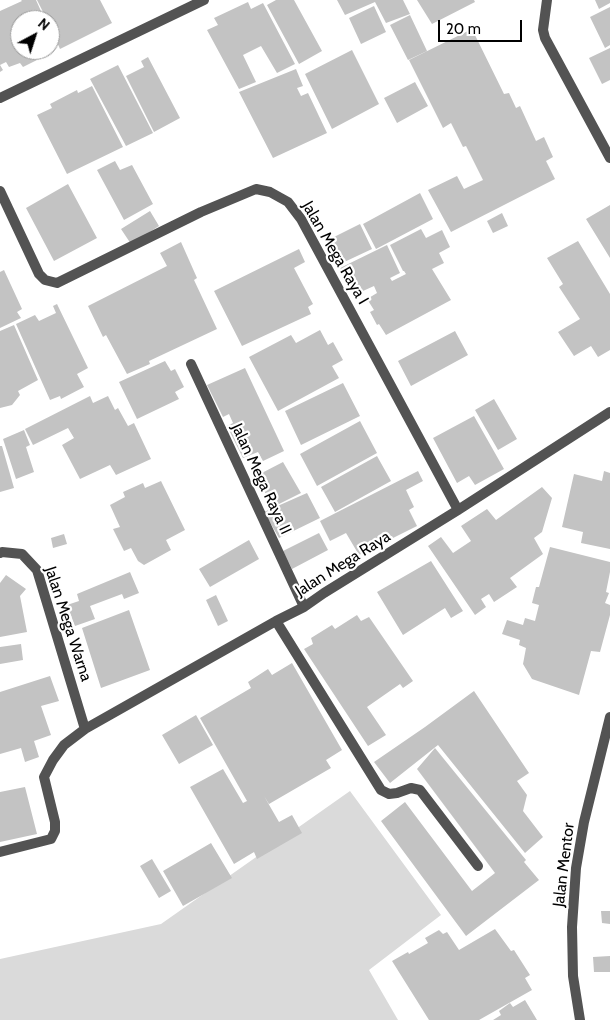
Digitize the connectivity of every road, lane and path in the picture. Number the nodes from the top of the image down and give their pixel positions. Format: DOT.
graph roads {
  1 [pos="204,0"];
  2 [pos="547,0"];
  3 [pos="0,98"];
  4 [pos="610,158"];
  5 [pos="0,191"];
  6 [pos="191,364"];
  7 [pos="610,412"];
  8 [pos="458,510"];
  9 [pos="0,553"];
  10 [pos="304,607"];
  11 [pos="276,621"];
  12 [pos="610,717"];
  13 [pos="85,729"];
  14 [pos="0,852"];
  15 [pos="478,866"];
  16 [pos="580,1020"];
  1 -- 3 [label="street"];
  2 -- 4 [label="street"];
  5 -- 8 [label="street, Jalan Mega Raya I"];
  6 -- 10 [label="street, Jalan Mega Raya II"];
  7 -- 8 [label="street, Jalan Mega Raya"];
  8 -- 10 [label="street, Jalan Mega Raya"];
  9 -- 13 [label="street, Jalan Mega Warna"];
  10 -- 11 [label="street, Jalan Mega Raya"];
  11 -- 13 [label="street, Jalan Mega Raya"];
  11 -- 15 [label="street"];
  12 -- 16 [label="street, Jalan Mentor"];
  13 -- 14 [label="street, Jalan Mega Raya"];
}
